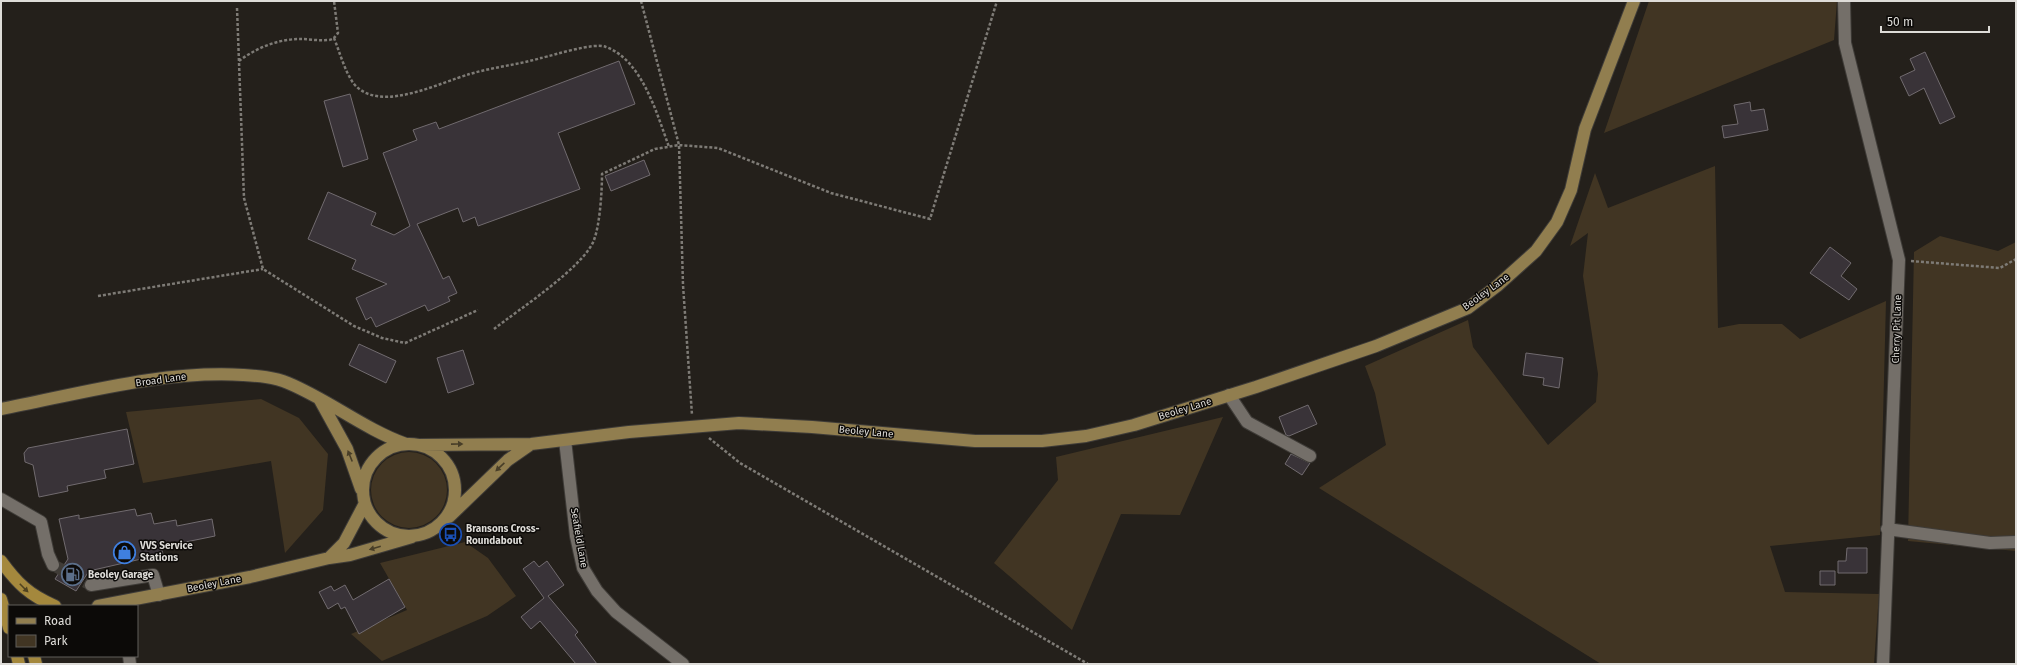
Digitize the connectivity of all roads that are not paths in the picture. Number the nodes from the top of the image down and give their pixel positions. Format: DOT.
graph roads {
  1 [pos="1634,1"];
  2 [pos="1844,1"];
  3 [pos="1229,395"];
  4 [pos="320,399"];
  5 [pos="1,409"];
  6 [pos="565,440"];
  7 [pos="412,444"];
  8 [pos="531,444"];
  9 [pos="1310,456"];
  10 [pos="1,499"];
  11 [pos="363,499"];
  12 [pos="444,521"];
  13 [pos="1887,529"];
  14 [pos="412,537"];
  15 [pos="2016,542"];
  16 [pos="329,558"];
  17 [pos="1,561"];
  18 [pos="53,565"];
  19 [pos="91,585"];
  20 [pos="159,594"];
  21 [pos="1,600"];
  22 [pos="118,604"];
  23 [pos="52,605"];
  24 [pos="108,605"];
  25 [pos="8,624"];
  26 [pos="683,664"];
  27 [pos="1883,664"];
  1 -- 3 [label="main road, Beoley Lane"];
  2 -- 13 [label="street, Cherry Pit Lane"];
  3 -- 6 [label="main road, Beoley Lane"];
  3 -- 9 [label="street"];
  4 -- 5 [label="main road, Broad Lane"];
  4 -- 7 [label="main road, Broad Lane"];
  11 -- 4 [label="main road, one-way"];
  6 -- 8 [label="main road, Beoley Lane"];
  6 -- 26 [label="street, Seafield Lane"];
  7 -- 8 [label="main road, Beoley Lane, one-way"];
  7 -- 11 [label="main road"];
  7 -- 12 [label="main road"];
  8 -- 12 [label="main road, Beoley Lane, one-way"];
  10 -- 18 [label="street"];
  11 -- 14 [label="main road"];
  11 -- 16 [label="main road"];
  12 -- 14 [label="main road"];
  13 -- 15 [label="street"];
  13 -- 27 [label="street, Cherry Pit Lane"];
  14 -- 16 [label="main road, Beoley Lane, one-way"];
  16 -- 20 [label="main road, Beoley Lane"];
  17 -- 23 [label="highway, one-way"];
  19 -- 20 [label="street"];
  20 -- 22 [label="main road, Beoley Lane"];
  21 -- 25 [label="highway"];
  22 -- 24 [label="main road, Beoley Lane"];
}
